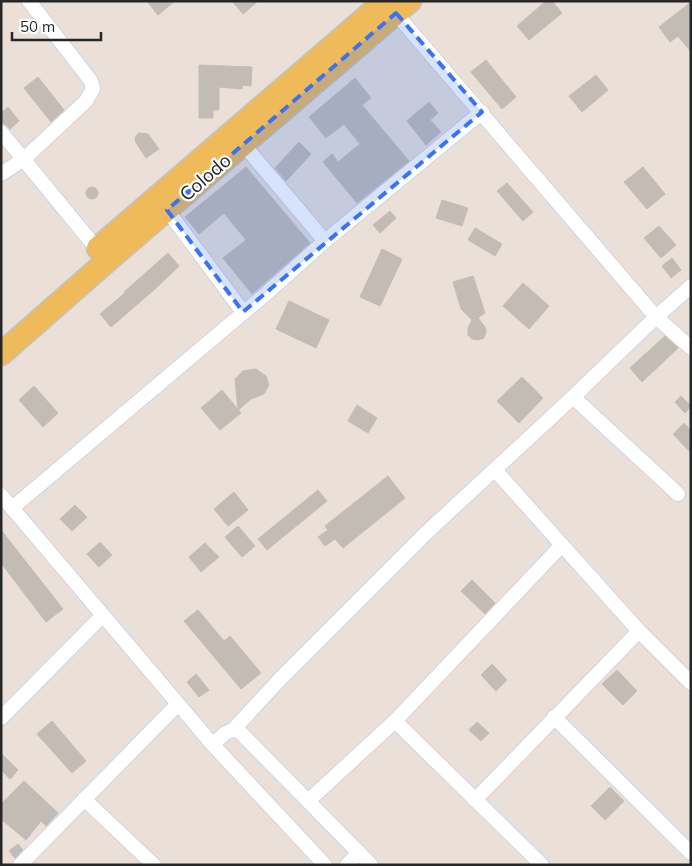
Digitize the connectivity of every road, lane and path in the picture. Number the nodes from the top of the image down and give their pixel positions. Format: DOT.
graph roads {
  1 [pos="29,1"];
  2 [pos="394,4"];
  3 [pos="482,112"];
  4 [pos="1,132"];
  5 [pos="243,144"];
  6 [pos="24,158"];
  7 [pos="1,174"];
  8 [pos="166,210"];
  9 [pos="325,240"];
  10 [pos="97,249"];
  11 [pos="691,286"];
  12 [pos="243,312"];
  13 [pos="656,317"];
  14 [pos="1,334"];
  15 [pos="691,348"];
  16 [pos="1,354"];
  17 [pos="573,397"];
  18 [pos="495,470"];
  19 [pos="678,494"];
  20 [pos="1,495"];
  21 [pos="12,508"];
  22 [pos="561,546"];
  23 [pos="102,616"];
  24 [pos="639,631"];
  25 [pos="691,683"];
  26 [pos="178,704"];
  27 [pos="554,717"];
  28 [pos="1,718"];
  29 [pos="396,721"];
  30 [pos="234,729"];
  31 [pos="213,745"];
  32 [pos="84,799"];
  33 [pos="475,800"];
  34 [pos="308,801"];
  35 [pos="359,852"];
  36 [pos="691,853"];
  37 [pos="20,865"];
  38 [pos="154,865"];
  39 [pos="324,865"];
  40 [pos="347,865"];
  41 [pos="371,865"];
  42 [pos="542,865"];
  1 -- 6 [label="street"];
  2 -- 3 [label="street"];
  2 -- 5 [label="main road, Colodo"];
  2 -- 10 [label="main road, Colodo"];
  3 -- 9 [label="street"];
  3 -- 13 [label="street"];
  4 -- 6 [label="street"];
  5 -- 8 [label="main road, Colodo"];
  5 -- 9 [label="street"];
  6 -- 7 [label="street"];
  6 -- 10 [label="street"];
  8 -- 12 [label="street"];
  8 -- 16 [label="main road, Colodo"];
  9 -- 12 [label="street"];
  10 -- 14 [label="main road, Colodo"];
  11 -- 13 [label="street"];
  12 -- 21 [label="street"];
  13 -- 15 [label="street"];
  13 -- 17 [label="street"];
  17 -- 18 [label="street"];
  17 -- 19 [label="street"];
  18 -- 22 [label="street"];
  18 -- 30 [label="street"];
  20 -- 21 [label="street"];
  21 -- 23 [label="street"];
  22 -- 24 [label="street"];
  22 -- 29 [label="street"];
  23 -- 26 [label="street"];
  23 -- 28 [label="street"];
  24 -- 25 [label="street"];
  24 -- 27 [label="street"];
  26 -- 31 [label="street"];
  26 -- 32 [label="street"];
  27 -- 33 [label="street"];
  27 -- 36 [label="street"];
  29 -- 33 [label="street"];
  29 -- 34 [label="street"];
  30 -- 31 [label="street"];
  30 -- 34 [label="street"];
  31 -- 39 [label="street"];
  32 -- 37 [label="street"];
  32 -- 38 [label="street"];
  33 -- 42 [label="street"];
  34 -- 35 [label="street"];
  35 -- 40 [label="street"];
  35 -- 41 [label="street"];
}
